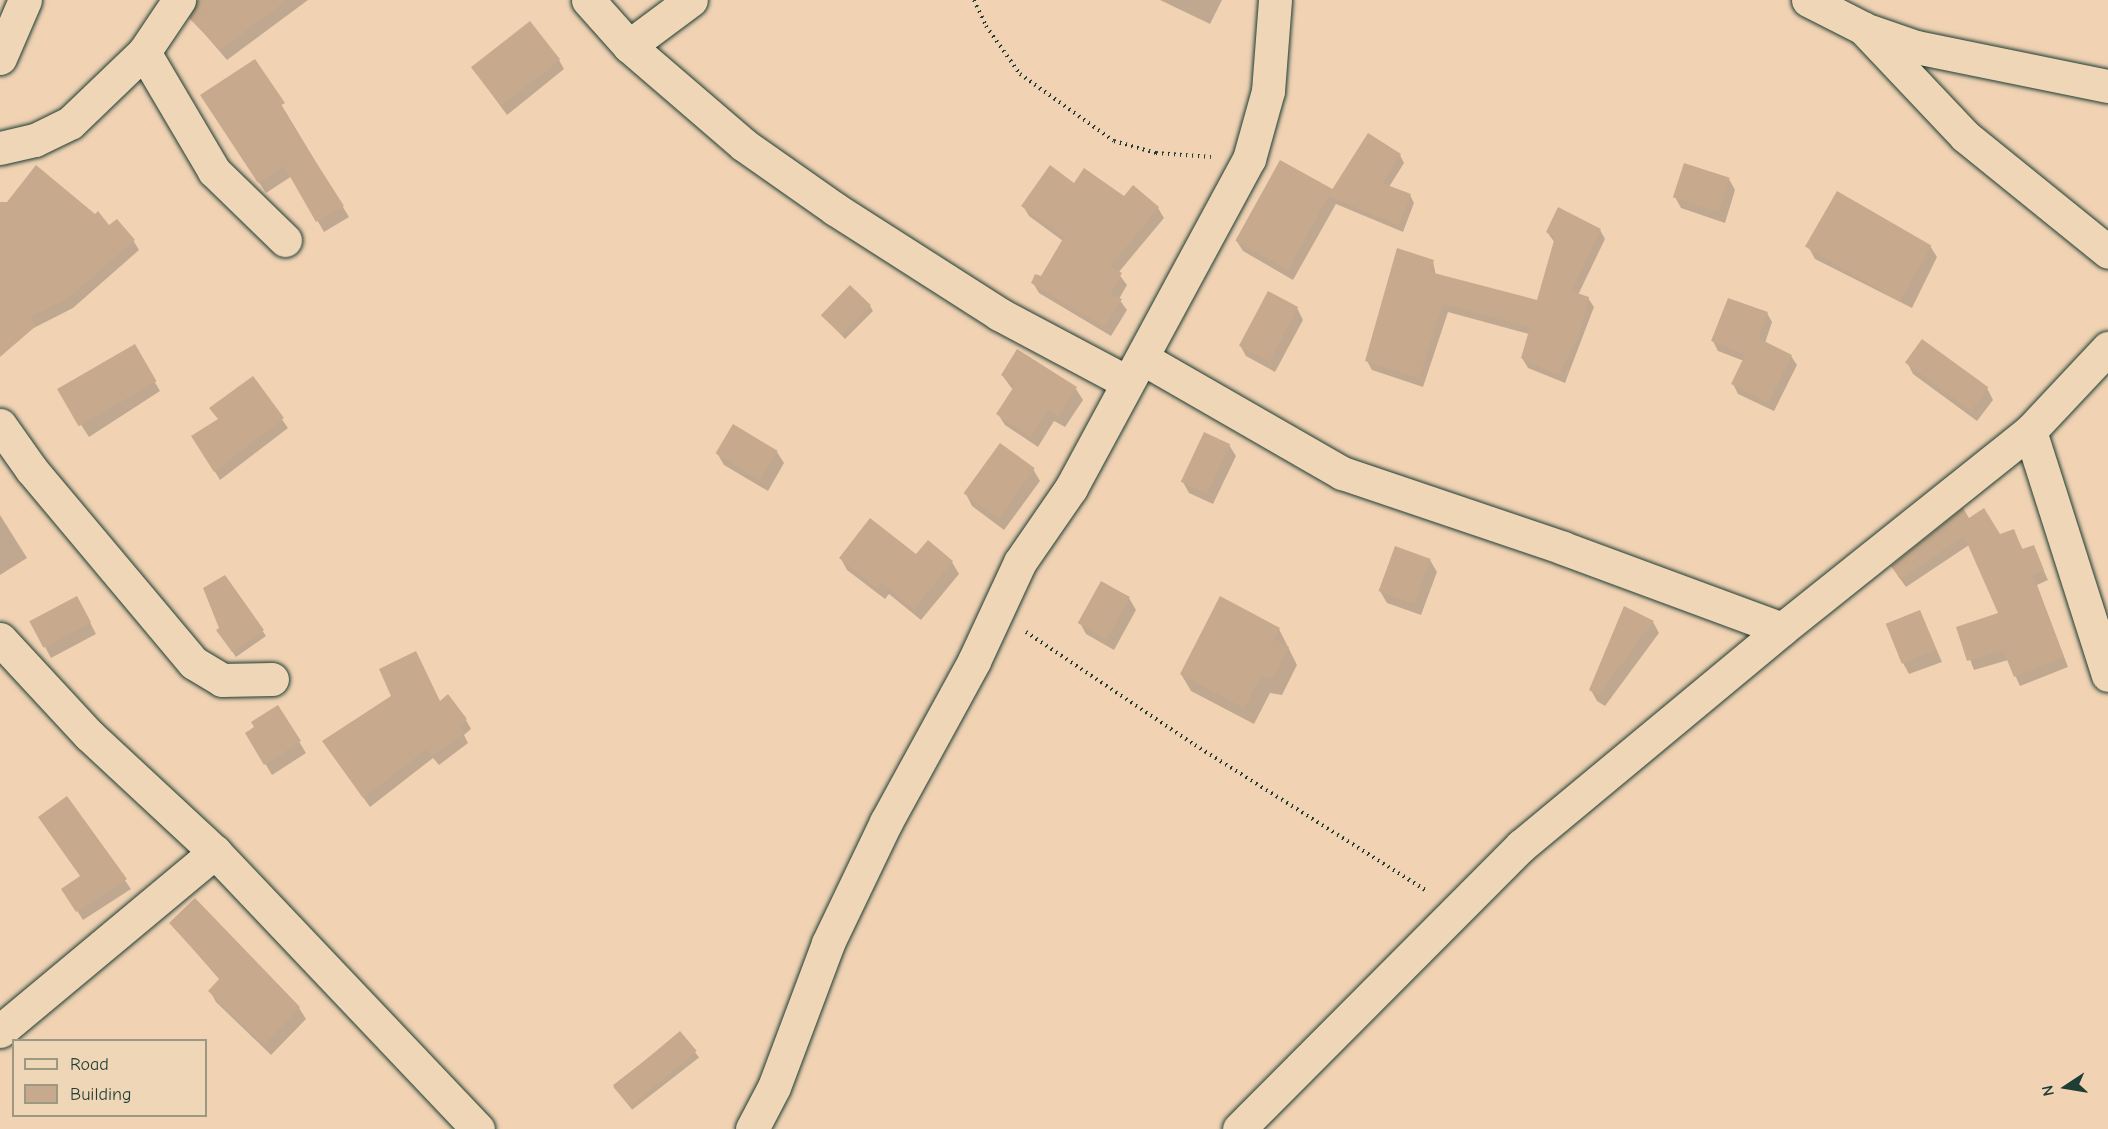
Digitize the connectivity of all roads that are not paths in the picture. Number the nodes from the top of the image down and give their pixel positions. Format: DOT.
graph roads {
  1 [pos="25,0"];
  2 [pos="180,0"];
  3 [pos="588,0"];
  4 [pos="690,0"];
  5 [pos="1275,0"];
  6 [pos="1808,0"];
  7 [pos="1863,28"];
  8 [pos="629,46"];
  9 [pos="144,52"];
  10 [pos="0,58"];
  11 [pos="2108,86"];
  12 [pos="0,148"];
  13 [pos="285,240"];
  14 [pos="2108,252"];
  15 [pos="2108,348"];
  16 [pos="1135,370"];
  17 [pos="0,425"];
  18 [pos="2030,431"];
  19 [pos="1782,629"];
  20 [pos="0,639"];
  21 [pos="2108,675"];
  22 [pos="272,679"];
  23 [pos="215,852"];
  24 [pos="0,1031"];
  25 [pos="477,1129"];
  26 [pos="752,1129"];
  27 [pos="1239,1129"];
  1 -- 10 [label="street"];
  2 -- 9 [label="street"];
  3 -- 8 [label="street"];
  4 -- 8 [label="street"];
  5 -- 16 [label="street"];
  6 -- 7 [label="street"];
  7 -- 11 [label="street"];
  7 -- 14 [label="street"];
  8 -- 16 [label="street"];
  9 -- 12 [label="street"];
  9 -- 13 [label="street"];
  15 -- 18 [label="street"];
  16 -- 19 [label="street"];
  16 -- 26 [label="street"];
  17 -- 22 [label="street"];
  18 -- 19 [label="street"];
  18 -- 21 [label="street"];
  19 -- 27 [label="street"];
  20 -- 23 [label="street"];
  23 -- 24 [label="street"];
  23 -- 25 [label="street"];
}
